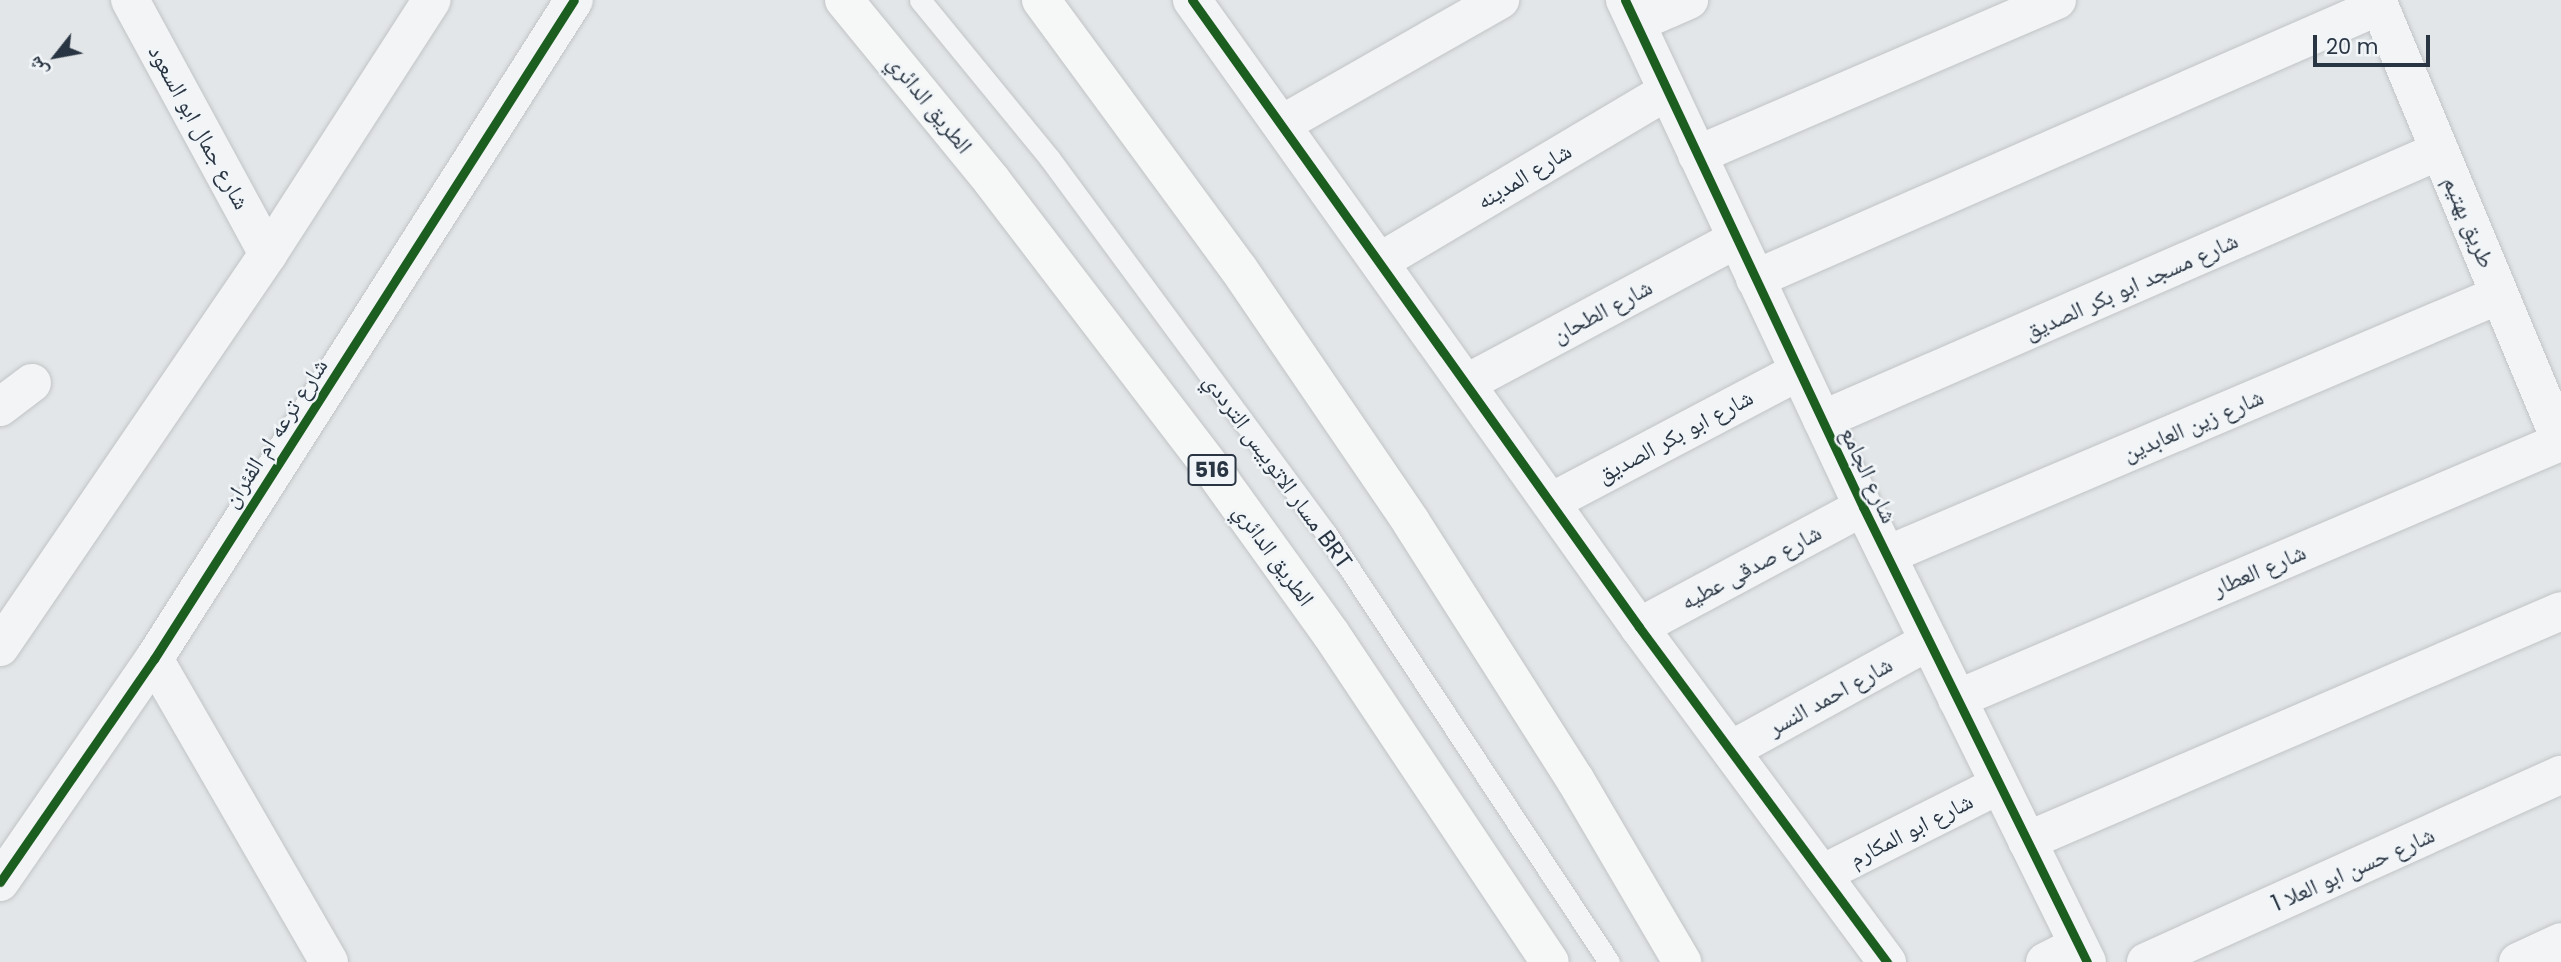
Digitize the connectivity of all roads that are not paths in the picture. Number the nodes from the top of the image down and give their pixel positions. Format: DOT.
graph roads {
  1 [pos="130,0"];
  2 [pos="432,0"];
  3 [pos="574,0"];
  4 [pos="844,0"];
  5 [pos="920,0"];
  6 [pos="1041,0"];
  7 [pos="1192,0"];
  8 [pos="1500,0"];
  9 [pos="1689,0"];
  10 [pos="2057,0"];
  11 [pos="2378,3"];
  12 [pos="1630,12"];
  13 [pos="1667,91"];
  14 [pos="1283,123"];
  15 [pos="2439,151"];
  16 [pos="1697,155"];
  17 [pos="1737,239"];
  18 [pos="268,254"];
  19 [pos="1381,261"];
  20 [pos="1755,279"];
  21 [pos="2499,295"];
  22 [pos="1799,371"];
  23 [pos="32,383"];
  24 [pos="1467,383"];
  25 [pos="0,407"];
  26 [pos="1822,421"];
  27 [pos="2561,442"];
  28 [pos="1551,502"];
  29 [pos="1863,507"];
  30 [pos="1887,555"];
  31 [pos="2561,611"];
  32 [pos="1639,627"];
  33 [pos="1929,641"];
  34 [pos="0,647"];
  35 [pos="153,659"];
  36 [pos="1957,699"];
  37 [pos="1731,750"];
  38 [pos="2561,775"];
  39 [pos="1999,785"];
  40 [pos="2027,841"];
  41 [pos="1822,874"];
  42 [pos="0,882"];
  43 [pos="2561,942"];
  44 [pos="2083,953"];
  45 [pos="329,962"];
  46 [pos="1550,962"];
  47 [pos="1609,962"];
  48 [pos="1682,962"];
  49 [pos="1887,962"];
  50 [pos="2045,962"];
  51 [pos="2146,962"];
  52 [pos="2518,962"];
  1 -- 18 [label="street, شارع جمال ابو السعود"];
  2 -- 18 [label="street"];
  3 -- 35 [label="street, شارع ترعه ام الفئران"];
  4 -- 46 [label="highway, الطريق الدائري / 516"];
  5 -- 47 [label="lane, مسار الاتوبيس الترددي BRT"];
  6 -- 48 [label="highway"];
  7 -- 14 [label="street"];
  8 -- 14 [label="street"];
  9 -- 12 [label="street"];
  10 -- 16 [label="street"];
  11 -- 15 [label="street, طريق بهتيم"];
  11 -- 20 [label="street"];
  12 -- 13 [label="street, شارع الجامع"];
  13 -- 16 [label="street, شارع الجامع"];
  13 -- 19 [label="street, شارع المدينه"];
  14 -- 19 [label="street"];
  15 -- 21 [label="street, طريق بهتيم"];
  15 -- 26 [label="street, شارع مسجد ابو بكر الصديق"];
  16 -- 17 [label="street, شارع الجامع"];
  17 -- 20 [label="street, شارع الجامع"];
  17 -- 24 [label="street, شارع الطحان"];
  18 -- 34 [label="street"];
  19 -- 24 [label="street"];
  20 -- 22 [label="street, شارع الجامع"];
  21 -- 27 [label="street, طريق بهتيم"];
  21 -- 30 [label="street, شارع زين العابدين"];
  22 -- 26 [label="street, شارع الجامع"];
  22 -- 28 [label="street, شارع ابو بكر الصديق"];
  23 -- 25 [label="street"];
  24 -- 28 [label="street"];
  26 -- 29 [label="street, شارع الجامع"];
  27 -- 36 [label="street, شارع العطار"];
  28 -- 32 [label="street"];
  29 -- 30 [label="street, شارع الجامع"];
  29 -- 32 [label="street, شارع صدقى عطيه"];
  30 -- 33 [label="street, شارع الجامع"];
  31 -- 40 [label="street"];
  32 -- 37 [label="street"];
  33 -- 36 [label="street, شارع الجامع"];
  33 -- 37 [label="street, شارع احمد النسر"];
  35 -- 42 [label="street, شارع ترعه ام الفئران"];
  35 -- 45 [label="street"];
  36 -- 39 [label="street, شارع الجامع"];
  37 -- 41 [label="street"];
  38 -- 51 [label="street, شارع حسن ابو العلا 1"];
  39 -- 40 [label="street, شارع الجامع"];
  39 -- 41 [label="street, شارع ابو المكارم"];
  40 -- 44 [label="street, شارع الجامع"];
  41 -- 49 [label="street"];
  43 -- 52 [label="street"];
  44 -- 50 [label="street"];
}
